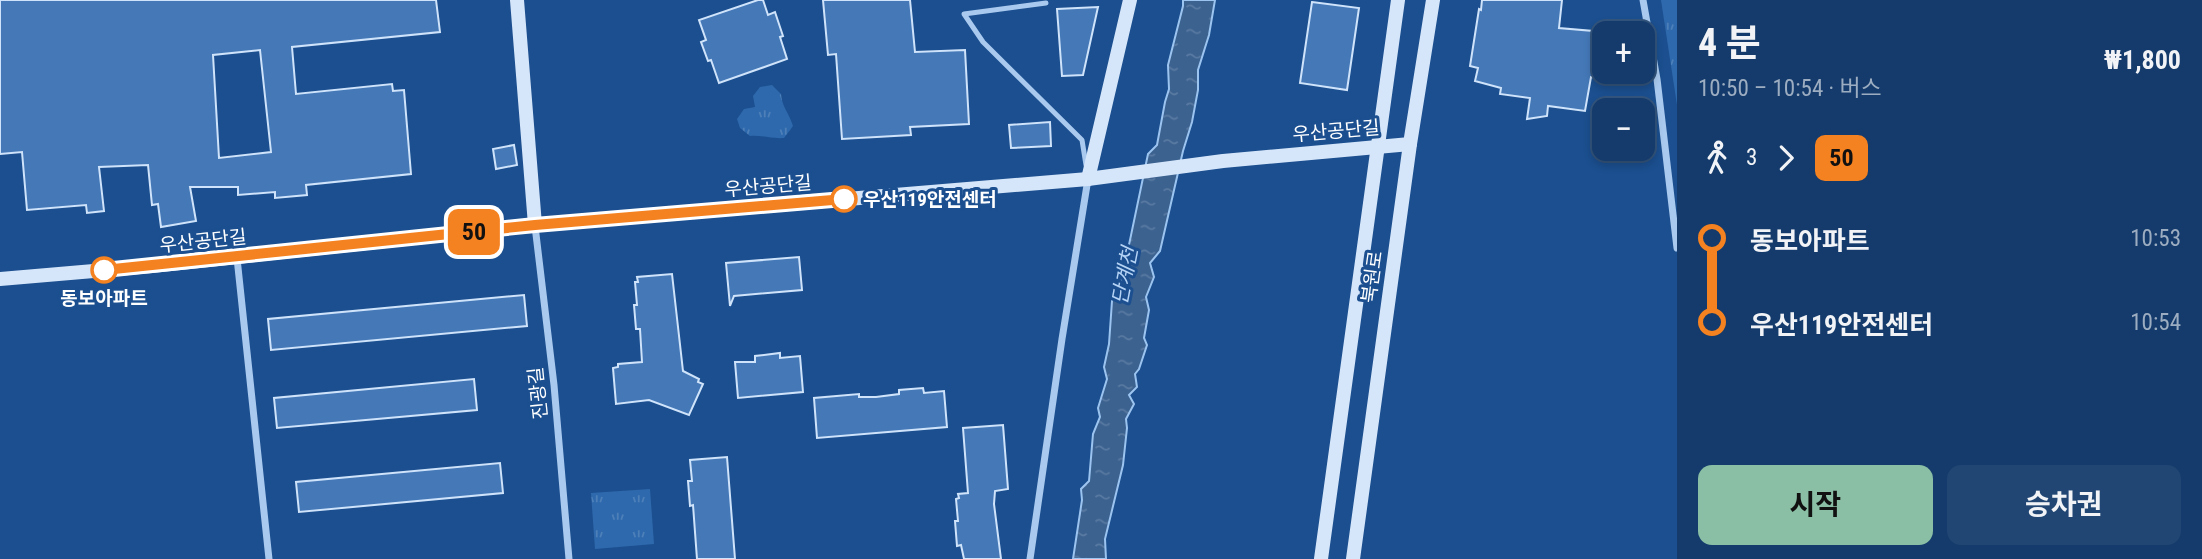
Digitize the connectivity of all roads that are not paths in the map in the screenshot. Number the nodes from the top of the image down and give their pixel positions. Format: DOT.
graph roads {
  1 [pos="517,0"];
  2 [pos="1130,0"];
  3 [pos="1398,0"];
  4 [pos="1433,0"];
  5 [pos="1643,0"];
  6 [pos="1046,3"];
  7 [pos="1410,144"];
  8 [pos="1376,146"];
  9 [pos="1088,179"];
  10 [pos="535,225"];
  11 [pos="1677,248"];
  12 [pos="237,257"];
  13 [pos="0,279"];
  14 [pos="269,559"];
  15 [pos="569,559"];
  16 [pos="1030,559"];
  17 [pos="1321,559"];
  18 [pos="1353,559"];
  1 -- 10 [label="street"];
  2 -- 9 [label="street"];
  3 -- 8 [label="street, 북원로"];
  4 -- 7 [label="street, 북원로"];
  5 -- 11 [label="street"];
  6 -- 9 [label="lane"];
  7 -- 8 [label="street, 우산공단길"];
  7 -- 18 [label="street, 북원로"];
  8 -- 9 [label="street, 우산공단길"];
  8 -- 17 [label="street, 북원로"];
  9 -- 10 [label="street, 우산공단길"];
  9 -- 16 [label="street"];
  10 -- 12 [label="street, 우산공단길"];
  10 -- 15 [label="street, 진광길"];
  12 -- 13 [label="street, 우산공단길"];
  12 -- 14 [label="street"];
}
